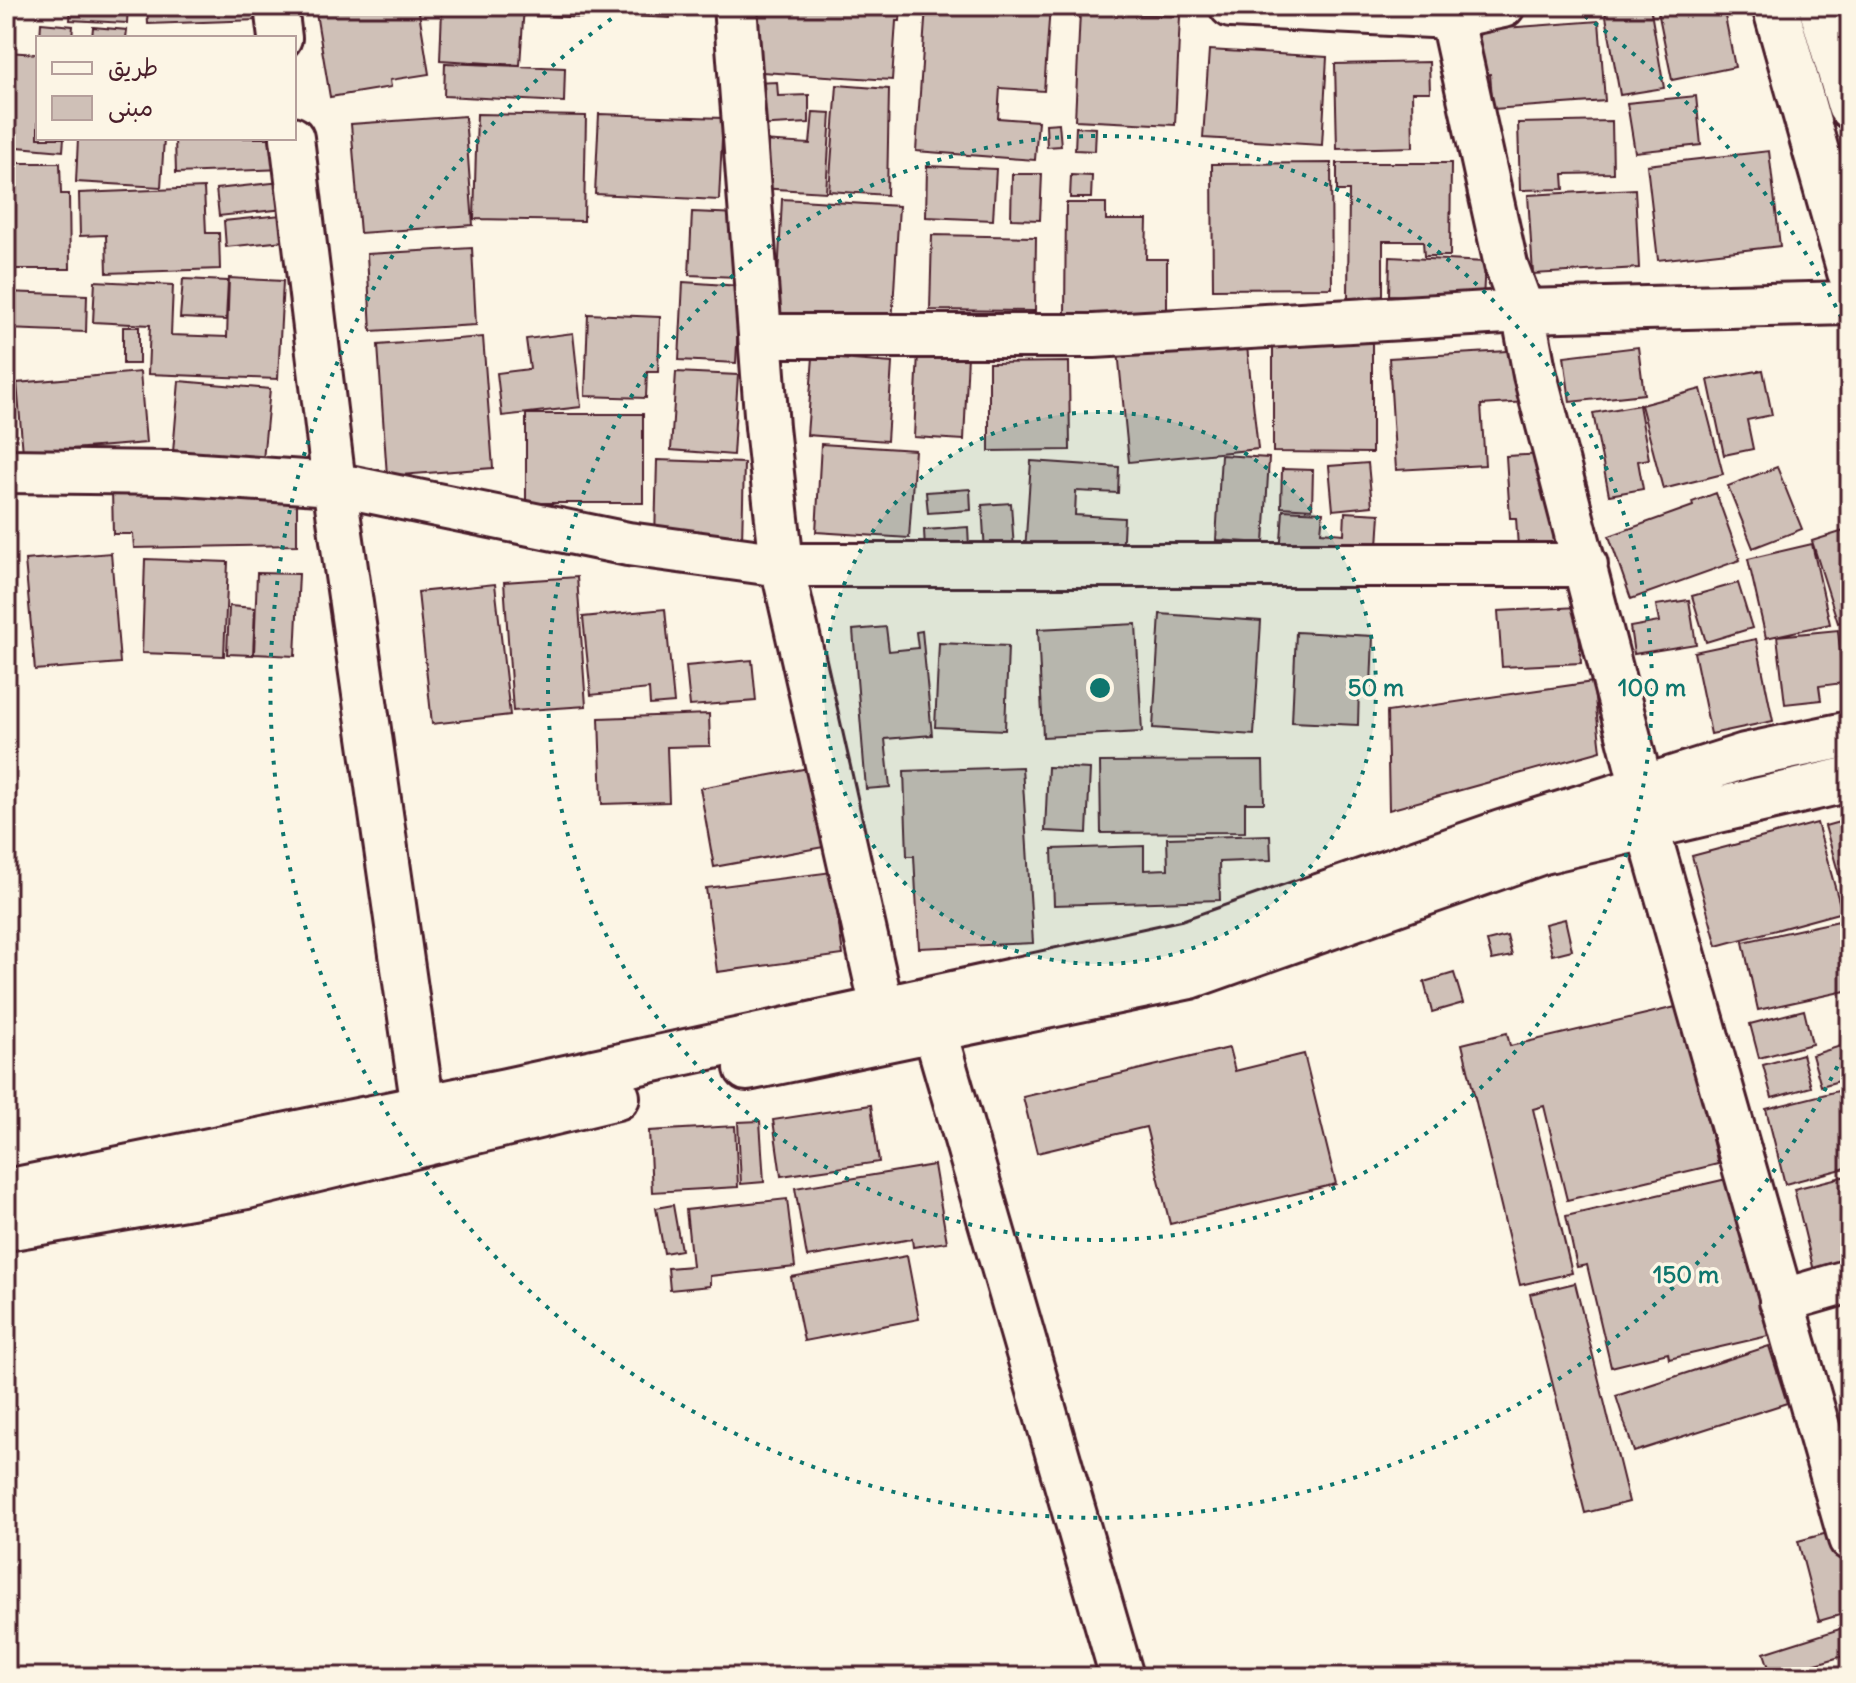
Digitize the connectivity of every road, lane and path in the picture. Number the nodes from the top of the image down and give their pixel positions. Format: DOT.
graph roads {
  1 [pos="276,6"];
  2 [pos="735,6"];
  3 [pos="1231,6"];
  4 [pos="1503,6"];
  5 [pos="1775,6"];
  6 [pos="1821,6"];
  7 [pos="1450,11"];
  8 [pos="280,36"];
  9 [pos="1850,106"];
  10 [pos="292,140"];
  11 [pos="1850,272"];
  12 [pos="1850,303"];
  13 [pos="1523,311"];
  14 [pos="760,336"];
  15 [pos="6,471"];
  16 [pos="334,484"];
  17 [pos="782,565"];
  18 [pos="1586,565"];
  19 [pos="1850,734"];
  20 [pos="1850,779"];
  21 [pos="1644,807"];
  22 [pos="882,1008"];
  23 [pos="934,1029"];
  24 [pos="423,1108"];
  25 [pos="6,1192"];
  26 [pos="6,1228"];
  27 [pos="1850,1281"];
  28 [pos="1781,1301"];
  29 [pos="1850,1539"];
  30 [pos="1122,1677"];
  1 -- 8 [label="street"];
  2 -- 14 [label="street"];
  3 -- 7 [label="street"];
  4 -- 7 [label="street"];
  5 -- 11 [label="street"];
  6 -- 9 [label="street"];
  7 -- 13 [label="street"];
  10 -- 16 [label="street"];
  12 -- 13 [label="street"];
  13 -- 14 [label="street"];
  13 -- 18 [label="street"];
  14 -- 17 [label="street"];
  15 -- 16 [label="street"];
  16 -- 17 [label="street"];
  16 -- 24 [label="street"];
  17 -- 18 [label="street"];
  17 -- 22 [label="street"];
  18 -- 21 [label="street"];
  19 -- 21 [label="street"];
  20 -- 21 [label="street"];
  21 -- 22 [label="street"];
  21 -- 23 [label="street"];
  21 -- 28 [label="street"];
  22 -- 24 [label="street"];
  23 -- 26 [label="street"];
  23 -- 30 [label="street"];
  24 -- 25 [label="street"];
  27 -- 28 [label="street"];
  28 -- 29 [label="street"];
}
